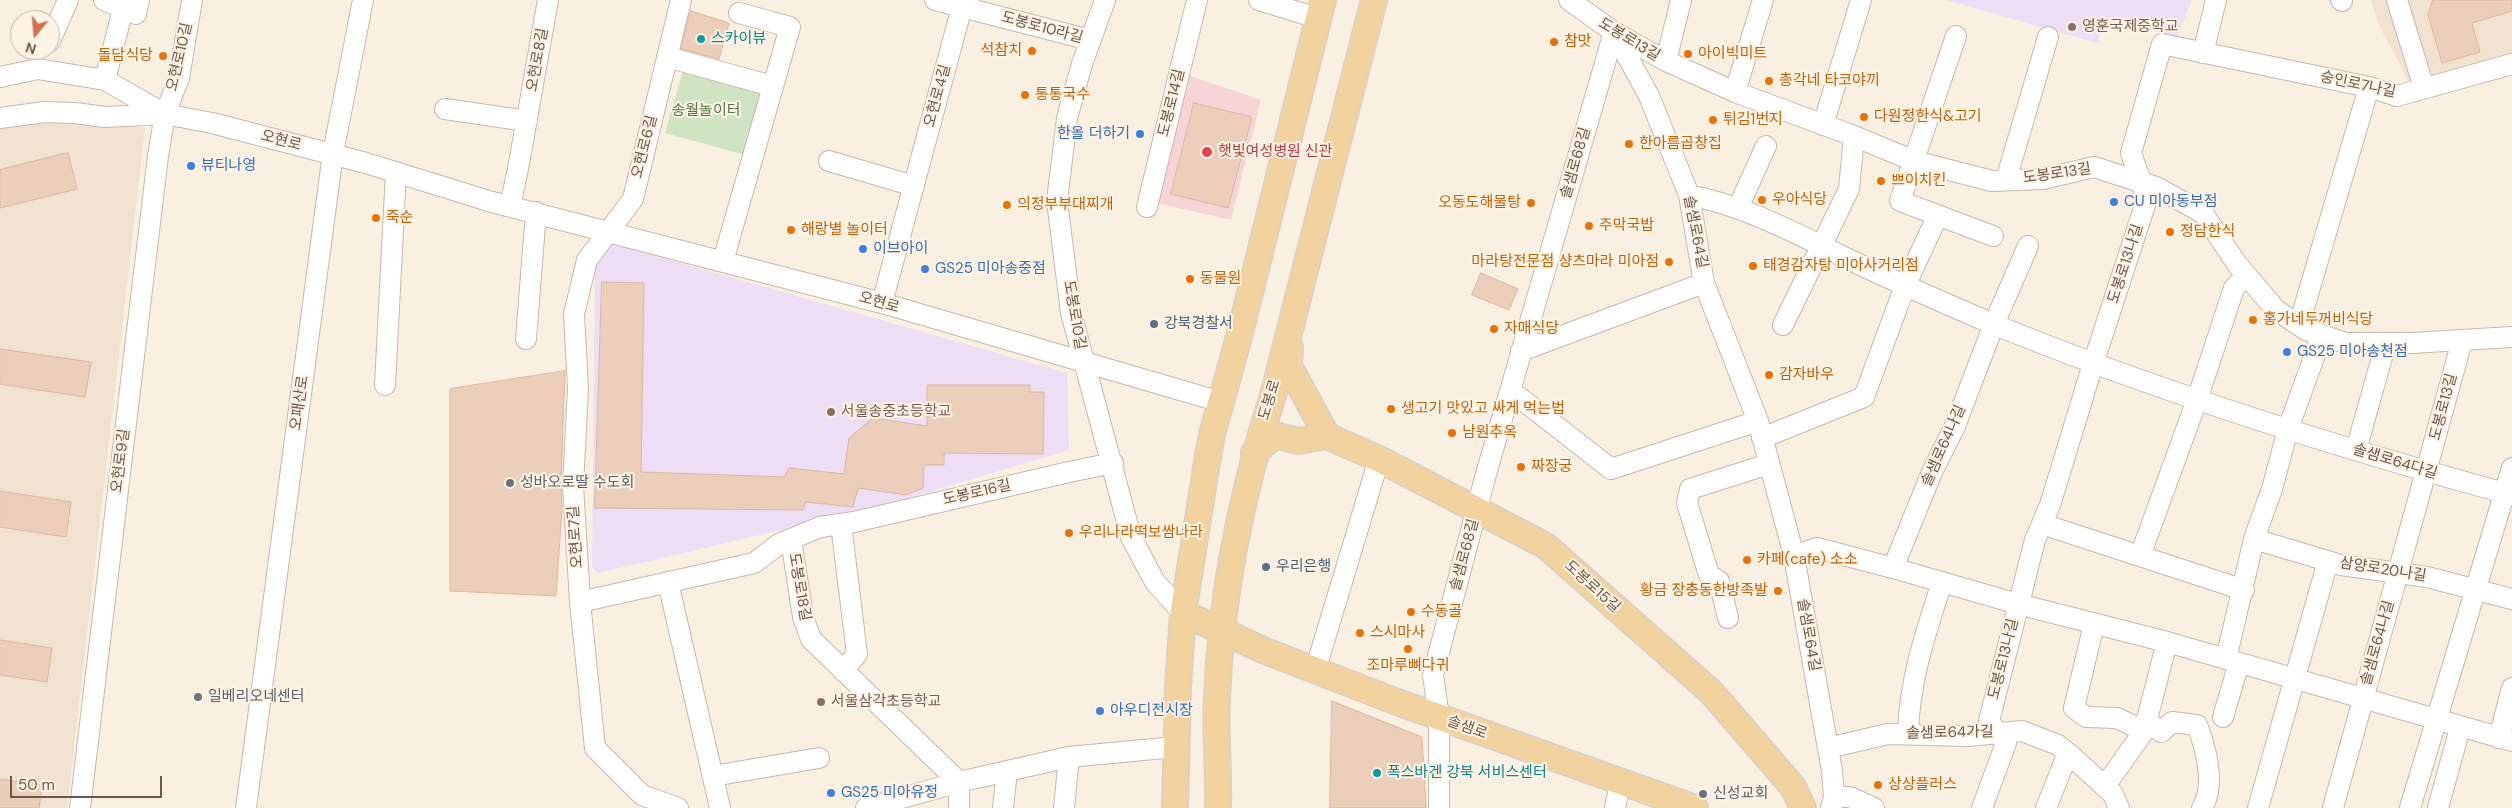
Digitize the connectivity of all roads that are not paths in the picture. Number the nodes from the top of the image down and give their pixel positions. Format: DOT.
graph roads {
  1 [pos="68,0"];
  2 [pos="104,0"];
  3 [pos="192,0"];
  4 [pos="363,0"];
  5 [pos="548,0"];
  6 [pos="681,0"];
  7 [pos="935,0"];
  8 [pos="1105,0"];
  9 [pos="1197,0"];
  10 [pos="1258,0"];
  11 [pos="1374,0"];
  12 [pos="1570,0"];
  13 [pos="1681,0"];
  14 [pos="1763,0"];
  15 [pos="1861,0"];
  16 [pos="2216,0"];
  17 [pos="2397,0"];
  18 [pos="131,4"];
  19 [pos="966,4"];
  20 [pos="1322,9"];
  21 [pos="739,13"];
  22 [pos="60,18"];
  23 [pos="1614,32"];
  24 [pos="1956,36"];
  25 [pos="2048,37"];
  26 [pos="1090,40"];
  27 [pos="2203,52"];
  28 [pos="667,57"];
  29 [pos="42,60"];
  30 [pos="1666,61"];
  31 [pos="2512,64"];
  32 [pos="38,69"];
  33 [pos="0,77"];
  34 [pos="105,80"];
  35 [pos="772,86"];
  36 [pos="2370,87"];
  37 [pos="2424,88"];
  38 [pos="1735,92"];
  39 [pos="445,108"];
  40 [pos="165,114"];
  41 [pos="0,118"];
  42 [pos="527,121"];
  43 [pos="1823,125"];
  44 [pos="1854,136"];
  45 [pos="1766,146"];
  46 [pos="332,154"];
  47 [pos="829,161"];
  48 [pos="1914,161"];
  49 [pos="396,172"];
  50 [pos="2006,180"];
  51 [pos="2139,181"];
  52 [pos="914,186"];
  53 [pos="1689,195"];
  54 [pos="510,206"];
  55 [pos="1147,207"];
  56 [pos="1738,208"];
  57 [pos="536,212"];
  58 [pos="1938,215"];
  59 [pos="610,230"];
  60 [pos="1992,236"];
  61 [pos="1821,246"];
  62 [pos="2028,246"];
  63 [pos="723,261"];
  64 [pos="2246,276"];
  65 [pos="1704,283"];
  66 [pos="1905,286"];
  67 [pos="882,303"];
  68 [pos="1292,320"];
  69 [pos="1994,324"];
  70 [pos="1783,325"];
  71 [pos="2300,325"];
  72 [pos="2322,335"];
  73 [pos="2512,337"];
  74 [pos="526,338"];
  75 [pos="2462,341"];
  76 [pos="2386,343"];
  77 [pos="1522,351"];
  78 [pos="1082,362"];
  79 [pos="2093,364"];
  80 [pos="385,385"];
  81 [pos="1509,394"];
  82 [pos="2196,400"];
  83 [pos="1221,402"];
  84 [pos="1760,429"];
  85 [pos="2288,429"];
  86 [pos="1327,436"];
  87 [pos="2356,450"];
  88 [pos="1254,453"];
  89 [pos="1380,459"];
  90 [pos="1113,464"];
  91 [pos="1770,464"];
  92 [pos="2512,468"];
  93 [pos="2426,472"];
  94 [pos="2508,494"];
  95 [pos="1477,510"];
  96 [pos="841,524"];
  97 [pos="2042,524"];
  98 [pos="791,539"];
  99 [pos="2254,539"];
  100 [pos="1794,556"];
  101 [pos="2140,556"];
  102 [pos="2328,561"];
  103 [pos="1893,568"];
  104 [pos="2398,572"];
  105 [pos="668,582"];
  106 [pos="1942,582"];
  107 [pos="2476,589"];
  108 [pos="2244,590"];
  109 [pos="2512,599"];
  110 [pos="580,602"];
  111 [pos="2018,604"];
  112 [pos="1183,613"];
  113 [pos="1728,618"];
  114 [pos="2094,624"];
  115 [pos="1223,632"];
  116 [pos="2167,642"];
  117 [pos="2232,661"];
  118 [pos="1315,670"];
  119 [pos="844,671"];
  120 [pos="2293,679"];
  121 [pos="2512,688"];
  122 [pos="2362,699"];
  123 [pos="1439,717"];
  124 [pos="2223,717"];
  125 [pos="2436,720"];
  126 [pos="2145,725"];
  127 [pos="2460,728"];
  128 [pos="1999,733"];
  129 [pos="1908,734"];
  130 [pos="2506,740"];
  131 [pos="1175,748"];
  132 [pos="1828,748"];
  133 [pos="2068,753"];
  134 [pos="819,758"];
  135 [pos="1069,758"];
  136 [pos="1007,771"];
  137 [pos="713,776"];
  138 [pos="958,782"];
  139 [pos="1620,783"];
  140 [pos="2105,786"];
  141 [pos="1832,802"];
  142 [pos="878,807"];
  143 [pos="80,808"];
  144 [pos="246,808"];
  145 [pos="678,808"];
  146 [pos="720,808"];
  147 [pos="959,808"];
  148 [pos="1003,808"];
  149 [pos="1064,808"];
  150 [pos="1175,808"];
  151 [pos="1218,808"];
  152 [pos="1440,808"];
  153 [pos="1615,808"];
  154 [pos="1695,808"];
  155 [pos="1803,808"];
  156 [pos="1874,808"];
  157 [pos="1982,808"];
  158 [pos="2046,808"];
  159 [pos="2119,808"];
  160 [pos="2202,808"];
  161 [pos="2258,808"];
  162 [pos="2333,808"];
  163 [pos="2410,808"];
  164 [pos="2438,808"];
  1 -- 22 [label="street"];
  2 -- 18 [label="street"];
  3 -- 40 [label="street, 오현로10길"];
  4 -- 46 [label="street, 오패산로"];
  5 -- 42 [label="street, 오현로8길"];
  6 -- 28 [label="street, 오현로6길"];
  7 -- 19 [label="street, 도봉로10라길"];
  8 -- 26 [label="street, 도봉로10길"];
  9 -- 55 [label="street, 도봉로14길"];
  10 -- 20 [label="street"];
  11 -- 68 [label="main road, 도봉로"];
  12 -- 23 [label="street, 도봉로13길"];
  13 -- 30 [label="street, 도봉로13길"];
  14 -- 38 [label="street"];
  15 -- 43 [label="street"];
  16 -- 27 [label="street"];
  17 -- 37 [label="street"];
  18 -- 34 [label="street"];
  19 -- 26 [label="street, 도봉로10라길"];
  19 -- 52 [label="street, 오현로4길"];
  20 -- 83 [label="main road"];
  21 -- 35 [label="street"];
  23 -- 30 [label="street, 도봉로13길"];
  23 -- 53 [label="street, 솔샘로64길"];
  23 -- 77 [label="street, 솔샘로68길"];
  24 -- 48 [label="street"];
  25 -- 50 [label="street, 도봉로13길"];
  26 -- 78 [label="street, 도봉로10길"];
  27 -- 36 [label="street, 숭인로7나길"];
  27 -- 51 [label="street, 도봉로13나길"];
  28 -- 35 [label="street"];
  28 -- 59 [label="street, 오현로6길"];
  29 -- 32 [label="street"];
  30 -- 38 [label="street, 도봉로13길"];
  31 -- 37 [label="street, 숭인로7나길"];
  32 -- 33 [label="street, 오현로"];
  32 -- 34 [label="street, 오현로"];
  34 -- 40 [label="street, 오현로"];
  35 -- 63 [label="street"];
  36 -- 37 [label="street, 숭인로7나길"];
  36 -- 71 [label="street"];
  38 -- 43 [label="street, 도봉로13길"];
  39 -- 42 [label="street"];
  40 -- 41 [label="street, 오현로"];
  40 -- 46 [label="street, 오현로"];
  40 -- 143 [label="street, 오현로9길"];
  42 -- 54 [label="street, 오현로8길"];
  43 -- 44 [label="street, 도봉로13길"];
  44 -- 48 [label="street, 도봉로13길"];
  44 -- 61 [label="street"];
  45 -- 56 [label="street"];
  46 -- 49 [label="street, 오현로"];
  46 -- 144 [label="street, 오패산로"];
  47 -- 52 [label="street"];
  48 -- 50 [label="street, 도봉로13길"];
  48 -- 58 [label="street"];
  49 -- 54 [label="street, 오현로"];
  49 -- 80 [label="street"];
  50 -- 51 [label="street, 도봉로13길"];
  51 -- 64 [label="street, 도봉로13길"];
  51 -- 79 [label="street, 도봉로13나길"];
  52 -- 67 [label="street, 오현로4길"];
  53 -- 56 [label="street, 솔샘로64다길"];
  53 -- 65 [label="street, 솔샘로64길"];
  54 -- 57 [label="street, 오현로"];
  56 -- 61 [label="street, 솔샘로64다길"];
  57 -- 59 [label="street, 오현로"];
  57 -- 74 [label="street"];
  58 -- 60 [label="street"];
  58 -- 66 [label="street"];
  59 -- 63 [label="street, 오현로"];
  59 -- 110 [label="street, 오현로7길"];
  61 -- 66 [label="street, 솔샘로64다길"];
  61 -- 70 [label="street"];
  62 -- 69 [label="street"];
  63 -- 67 [label="street, 오현로"];
  64 -- 71 [label="street, 도봉로13길"];
  64 -- 82 [label="street"];
  65 -- 77 [label="street"];
  65 -- 84 [label="street, 솔샘로64길"];
  66 -- 69 [label="street, 솔샘로64다길"];
  66 -- 84 [label="street"];
  67 -- 78 [label="street, 오현로"];
  68 -- 86 [label="main road"];
  68 -- 88 [label="main road, 도봉로"];
  69 -- 79 [label="street, 솔샘로64다길"];
  69 -- 103 [label="street, 솔샘로64나길"];
  71 -- 72 [label="street, 도봉로13길"];
  72 -- 76 [label="street, 도봉로13길"];
  72 -- 85 [label="street"];
  73 -- 75 [label="street, 도봉로13길"];
  75 -- 76 [label="street, 도봉로13길"];
  75 -- 93 [label="street, 도봉로13길"];
  76 -- 87 [label="street"];
  77 -- 81 [label="street, 솔샘로68길"];
  78 -- 83 [label="street, 오현로"];
  78 -- 90 [label="street, 도봉로10길"];
  79 -- 82 [label="street, 솔샘로64다길"];
  79 -- 97 [label="street, 도봉로13나길"];
  81 -- 84 [label="street"];
  81 -- 95 [label="street, 솔샘로68길"];
  82 -- 85 [label="street, 솔샘로64다길"];
  82 -- 101 [label="street"];
  83 -- 112 [label="main road"];
  84 -- 91 [label="street, 솔샘로64길"];
  85 -- 87 [label="street, 솔샘로64다길"];
  85 -- 99 [label="street"];
  86 -- 88 [label="main road"];
  86 -- 89 [label="main road, 도봉로15길"];
  87 -- 93 [label="street, 솔샘로64다길"];
  88 -- 115 [label="main road, 도봉로"];
  89 -- 95 [label="main road, 도봉로15길"];
  89 -- 118 [label="street"];
  90 -- 96 [label="street, 도봉로16길"];
  90 -- 112 [label="street, 도봉로10길"];
  91 -- 100 [label="street, 솔샘로64길"];
  91 -- 113 [label="street"];
  92 -- 94 [label="street"];
  93 -- 94 [label="street, 솔샘로64다길"];
  93 -- 104 [label="street, 솔샘로64나길"];
  94 -- 107 [label="street"];
  95 -- 123 [label="street, 솔샘로68길"];
  95 -- 155 [label="main road, 도봉로15길"];
  96 -- 98 [label="street, 도봉로16길"];
  96 -- 119 [label="street"];
  97 -- 101 [label="street"];
  97 -- 111 [label="street, 도봉로13나길"];
  98 -- 105 [label="street, 도봉로16길"];
  98 -- 119 [label="street, 도봉로18길"];
  99 -- 102 [label="street, 삼양로20나길"];
  99 -- 108 [label="street"];
  100 -- 103 [label="street, 솔샘로64나길"];
  100 -- 132 [label="street, 솔샘로64길"];
  101 -- 108 [label="street"];
  102 -- 104 [label="street, 삼양로20나길"];
  102 -- 120 [label="street"];
  103 -- 106 [label="street, 솔샘로64나길"];
  104 -- 107 [label="street, 삼양로20나길"];
  104 -- 122 [label="street, 솔샘로64나길"];
  105 -- 110 [label="street, 도봉로16길"];
  105 -- 137 [label="street"];
  106 -- 111 [label="street, 솔샘로64나길"];
  106 -- 129 [label="street"];
  107 -- 109 [label="street, 삼양로20나길"];
  107 -- 125 [label="street"];
  108 -- 117 [label="street"];
  110 -- 145 [label="street, 오현로7길"];
  111 -- 114 [label="street, 솔샘로64나길"];
  111 -- 128 [label="street, 도봉로13나길"];
  112 -- 115 [label="main road, 솔샘로"];
  112 -- 131 [label="main road"];
  114 -- 116 [label="street, 솔샘로64나길"];
  114 -- 126 [label="street"];
  115 -- 118 [label="main road, 솔샘로"];
  115 -- 151 [label="main road, 도봉로"];
  116 -- 117 [label="street, 솔샘로64나길"];
  116 -- 126 [label="street"];
  117 -- 120 [label="street, 솔샘로64나길"];
  117 -- 124 [label="street"];
  118 -- 123 [label="main road, 솔샘로"];
  119 -- 138 [label="street, 도봉로18길"];
  120 -- 122 [label="street, 솔샘로64나길"];
  120 -- 161 [label="street"];
  121 -- 130 [label="street, 솔샘로64나길"];
  122 -- 125 [label="street, 솔샘로64나길"];
  122 -- 162 [label="street, 솔샘로64나길"];
  123 -- 139 [label="main road, 솔샘로"];
  123 -- 152 [label="street, 솔샘로68길"];
  125 -- 127 [label="street, 솔샘로64나길"];
  125 -- 163 [label="street"];
  126 -- 140 [label="street"];
  126 -- 160 [label="street"];
  127 -- 130 [label="street, 솔샘로64나길"];
  127 -- 164 [label="street"];
  128 -- 129 [label="street, 솔샘로64가길"];
  128 -- 133 [label="street, 솔샘로64가길"];
  128 -- 157 [label="street"];
  129 -- 132 [label="street, 솔샘로64가길"];
  131 -- 135 [label="street"];
  131 -- 150 [label="main road"];
  132 -- 141 [label="street, 솔샘로64길"];
  133 -- 140 [label="street, 솔샘로64가길"];
  133 -- 158 [label="street"];
  134 -- 137 [label="street"];
  135 -- 136 [label="street"];
  135 -- 149 [label="street"];
  136 -- 138 [label="street"];
  136 -- 148 [label="street"];
  137 -- 146 [label="street"];
  138 -- 142 [label="street"];
  138 -- 147 [label="street"];
  139 -- 153 [label="street"];
  139 -- 154 [label="main road, 솔샘로"];
  140 -- 159 [label="street, 솔샘로64가길"];
  141 -- 156 [label="street"];
}
